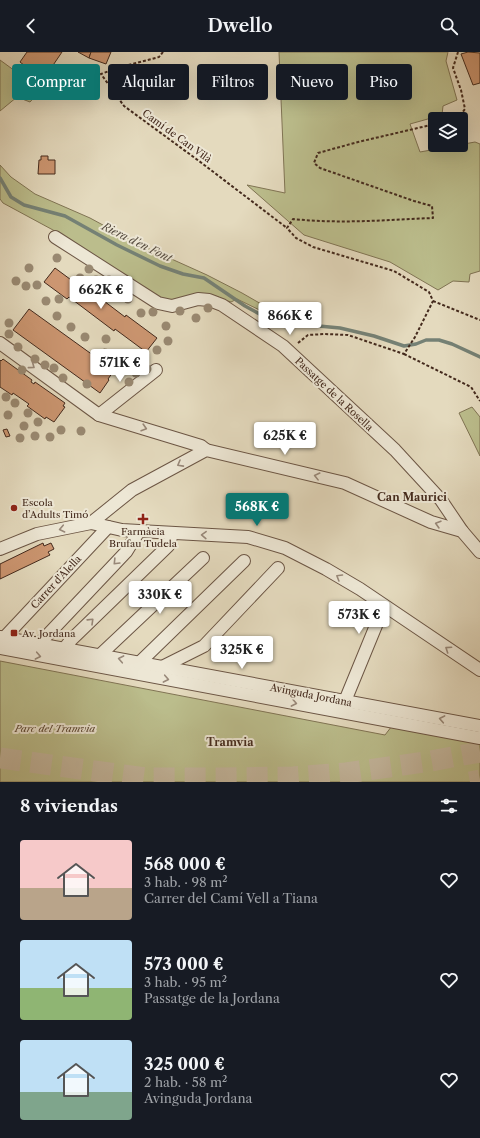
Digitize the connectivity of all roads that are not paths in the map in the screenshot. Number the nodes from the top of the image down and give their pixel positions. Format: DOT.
graph roads {
  1 [pos="55,237"];
  2 [pos="0,344"];
  3 [pos="156,370"];
  4 [pos="99,415"];
  5 [pos="206,450"];
  6 [pos="90,523"];
  7 [pos="108,527"];
  8 [pos="139,531"];
  9 [pos="462,531"];
  10 [pos="172,534"];
  11 [pos="0,549"];
  12 [pos="480,552"];
  13 [pos="203,558"];
  14 [pos="244,562"];
  15 [pos="278,568"];
  16 [pos="384,606"];
  17 [pos="1,641"];
  18 [pos="39,644"];
  19 [pos="64,649"];
  20 [pos="100,656"];
  21 [pos="139,663"];
  22 [pos="162,667"];
  23 [pos="480,670"];
  24 [pos="345,701"];
  25 [pos="480,726"];
  26 [pos="480,738"];
  1 -- 9 [label="street, Passatge de la Rosella"];
  2 -- 4 [label="street, one-way"];
  3 -- 4 [label="street"];
  4 -- 5 [label="street, one-way"];
  5 -- 6 [label="street, one-way"];
  9 -- 5 [label="street, one-way"];
  6 -- 7 [label="street"];
  6 -- 11 [label="street, one-way"];
  7 -- 8 [label="street"];
  7 -- 17 [label="street, Carrer d'Alella"];
  8 -- 10 [label="street"];
  8 -- 18 [label="street, one-way"];
  9 -- 12 [label="street, Passatge de la Rosella"];
  16 -- 10 [label="street, one-way"];
  19 -- 10 [label="street, one-way"];
  13 -- 20 [label="street"];
  14 -- 21 [label="street"];
  15 -- 22 [label="street"];
  23 -- 16 [label="street, one-way"];
  16 -- 24 [label="street"];
  17 -- 18 [label="street, Avinguda Jordana"];
  17 -- 26 [label="street, Avinguda Jordana, one-way"];
  18 -- 19 [label="street, Avinguda Jordana"];
  19 -- 20 [label="street, Avinguda Jordana"];
  21 -- 20 [label="street, Avinguda Jordana, one-way"];
  21 -- 22 [label="street, Avinguda Jordana"];
  22 -- 24 [label="street, Avinguda Jordana"];
  25 -- 24 [label="street, Avinguda Jordana, one-way"];
}
